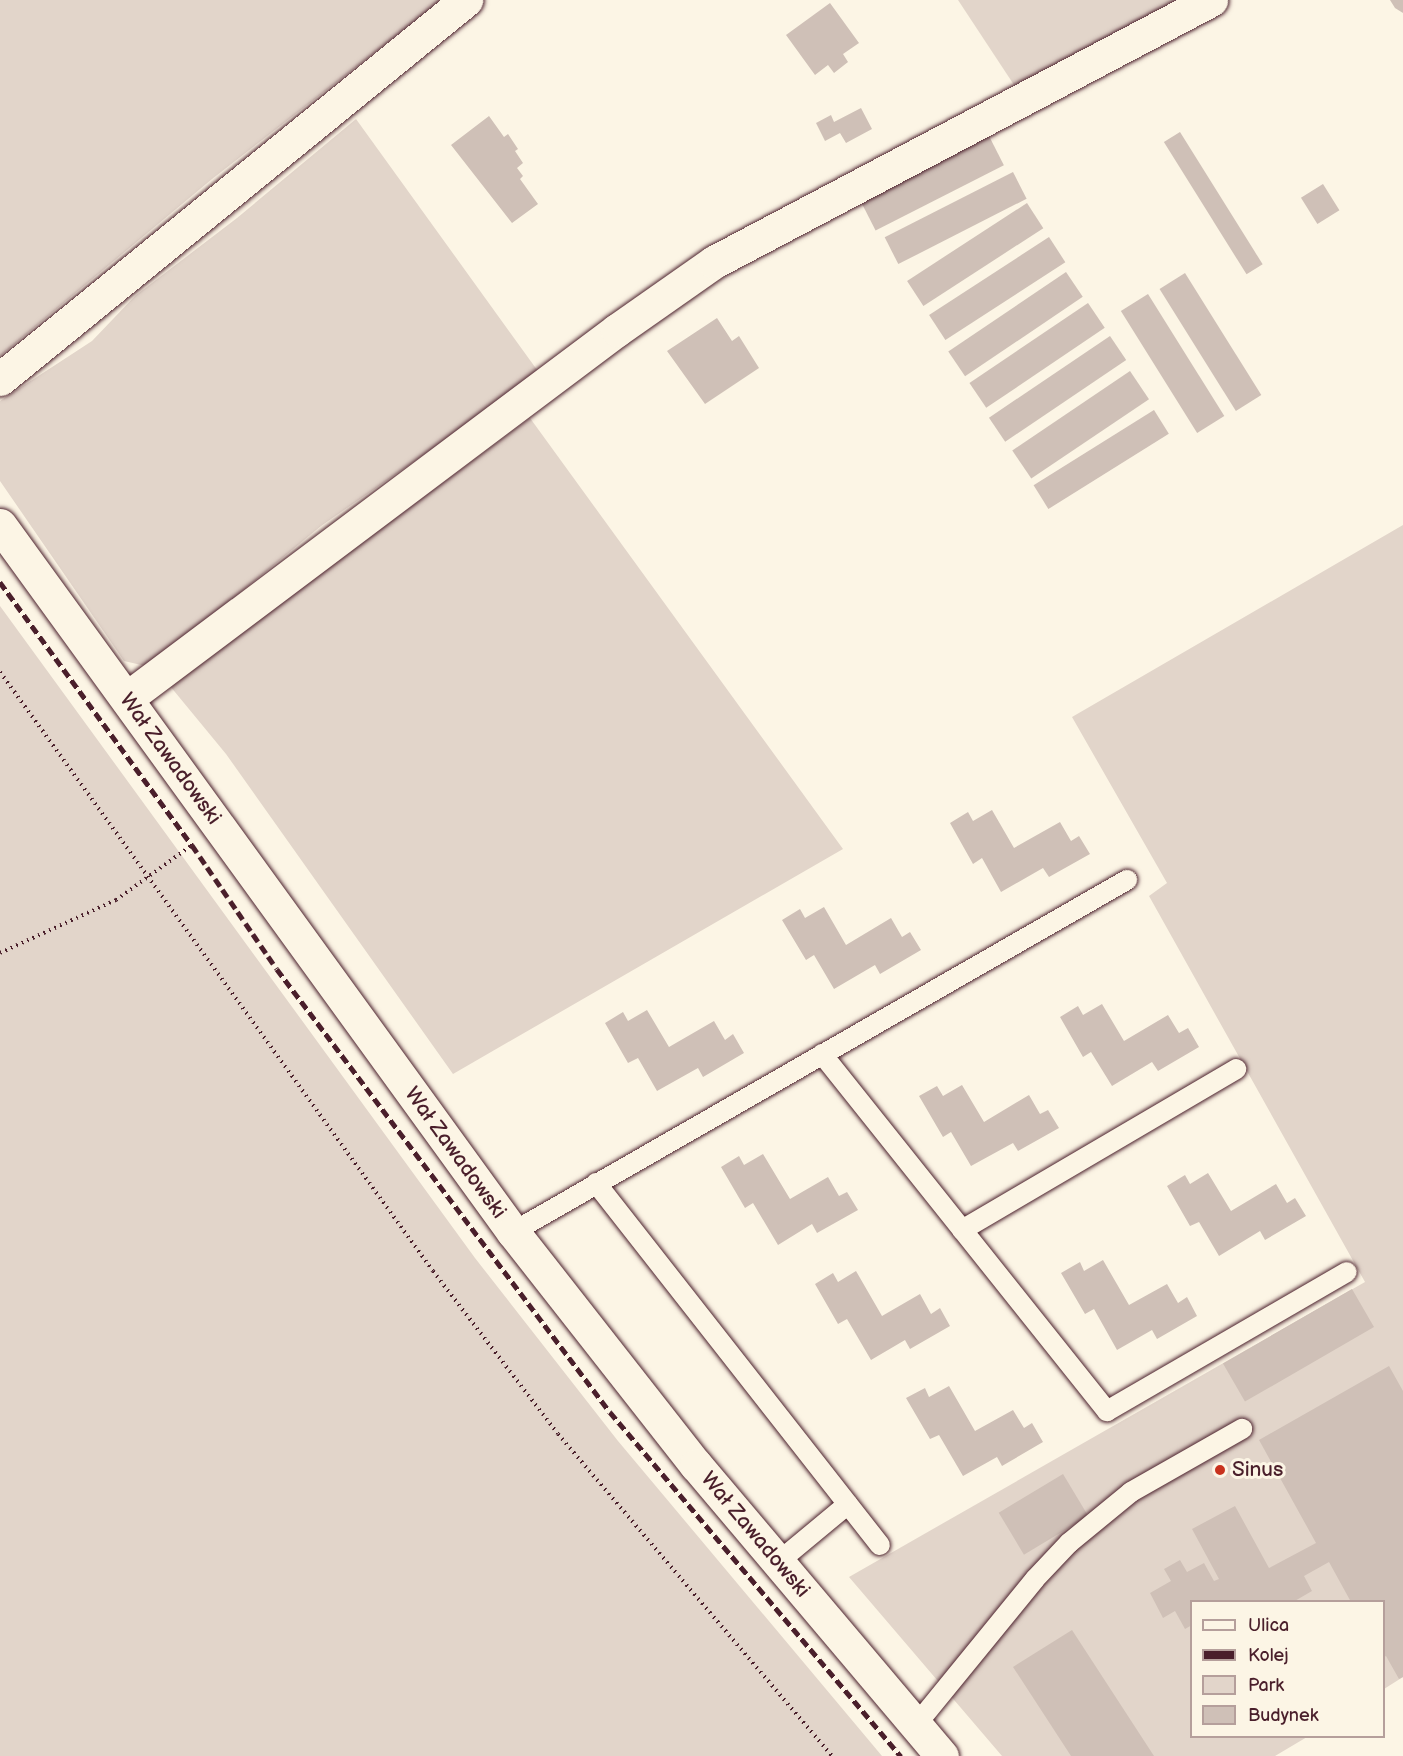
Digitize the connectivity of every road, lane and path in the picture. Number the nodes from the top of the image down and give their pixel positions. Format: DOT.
graph roads {
  1 [pos="466,0"];
  2 [pos="1211,0"];
  3 [pos="0,379"];
  4 [pos="0,525"];
  5 [pos="0,672"];
  6 [pos="127,698"];
  7 [pos="181,852"];
  8 [pos="149,876"];
  9 [pos="1126,880"];
  10 [pos="0,953"];
  11 [pos="822,1054"];
  12 [pos="1236,1069"];
  13 [pos="596,1183"];
  14 [pos="962,1230"];
  15 [pos="513,1232"];
  16 [pos="1347,1272"];
  17 [pos="1242,1429"];
  18 [pos="848,1504"];
  19 [pos="880,1545"];
  20 [pos="777,1563"];
  21 [pos="916,1725"];
  22 [pos="832,1756"];
  23 [pos="942,1756"];
  1 -- 3 [label="street"];
  2 -- 6 [label="street"];
  4 -- 6 [label="street, Wał Zawadowski"];
  5 -- 8 [label="path"];
  6 -- 15 [label="street, Wał Zawadowski"];
  7 -- 8 [label="path"];
  8 -- 10 [label="path"];
  8 -- 22 [label="path"];
  9 -- 11 [label="lane"];
  11 -- 13 [label="lane"];
  11 -- 14 [label="lane"];
  12 -- 14 [label="lane"];
  13 -- 15 [label="lane"];
  13 -- 18 [label="lane"];
  14 -- 16 [label="lane"];
  15 -- 20 [label="street, Wał Zawadowski"];
  17 -- 21 [label="lane"];
  18 -- 19 [label="lane"];
  18 -- 20 [label="lane"];
  20 -- 21 [label="street, Wał Zawadowski"];
  21 -- 23 [label="street, Wał Zawadowski"];
}
